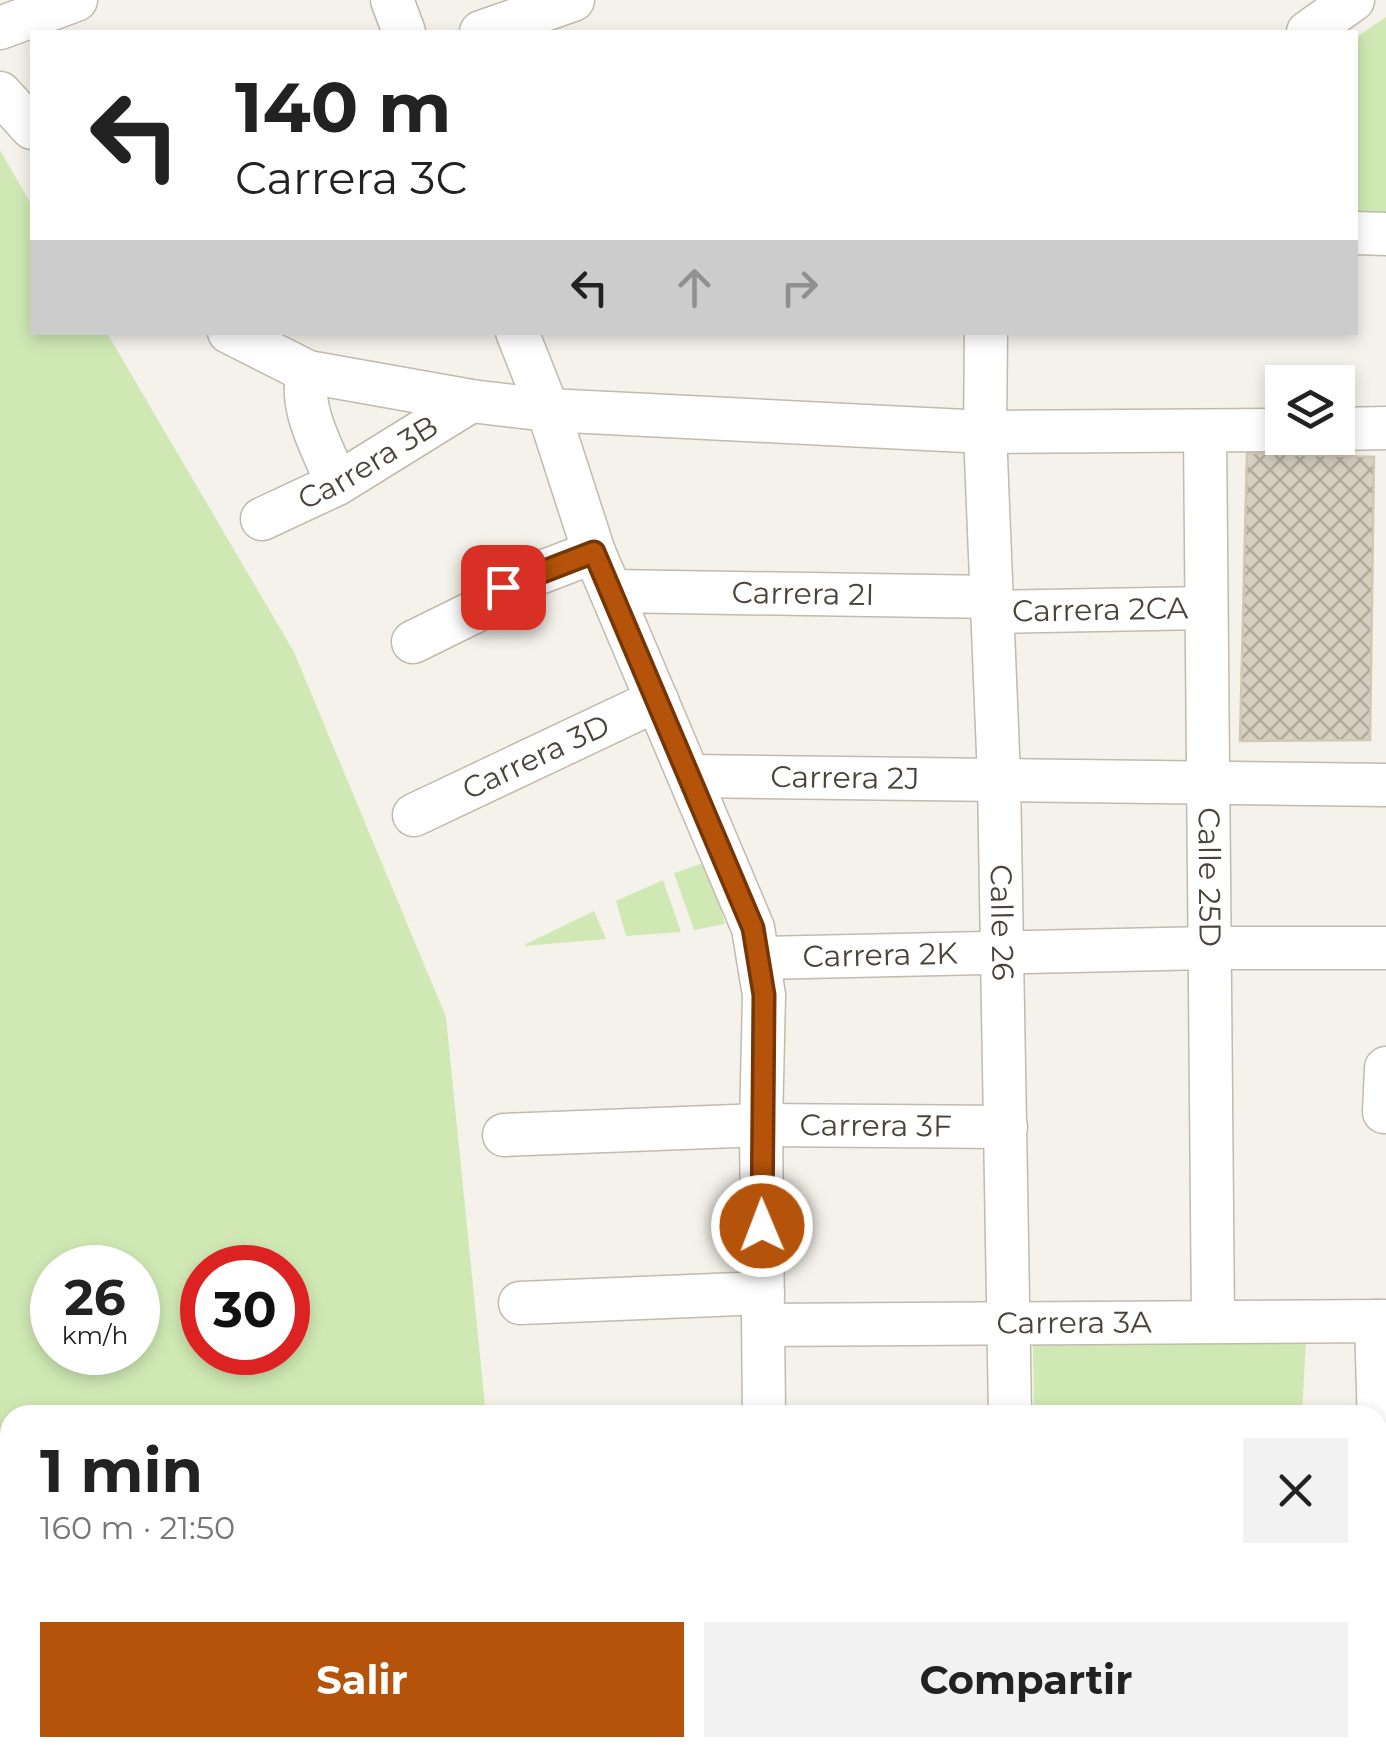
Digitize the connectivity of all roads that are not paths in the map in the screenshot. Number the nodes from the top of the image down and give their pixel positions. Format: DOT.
graph roads {
  1 [pos="76,0"];
  2 [pos="392,0"];
  3 [pos="573,0"];
  4 [pos="1353,0"];
  5 [pos="0,28"];
  6 [pos="403,30"];
  7 [pos="487,30"];
  8 [pos="1311,30"];
  9 [pos="0,93"];
  10 [pos="30,126"];
  11 [pos="1358,233"];
  12 [pos="1386,234"];
  13 [pos="235,335"];
  14 [pos="519,335"];
  15 [pos="986,335"];
  16 [pos="308,372"];
  17 [pos="471,400"];
  18 [pos="548,410"];
  19 [pos="1386,428"];
  20 [pos="1355,429"];
  21 [pos="1265,430"];
  22 [pos="985,432"];
  23 [pos="1205,432"];
  24 [pos="337,484"];
  25 [pos="262,519"];
  26 [pos="594,552"];
  27 [pos="613,591"];
  28 [pos="992,604"];
  29 [pos="1206,608"];
  30 [pos="413,642"];
  31 [pos="657,700"];
  32 [pos="690,776"];
  33 [pos="999,778"];
  34 [pos="1206,782"];
  35 [pos="1386,785"];
  36 [pos="414,814"];
  37 [pos="1208,948"];
  38 [pos="1386,948"];
  39 [pos="1004,954"];
  40 [pos="1386,957"];
  41 [pos="758,958"];
  42 [pos="1386,1068"];
  43 [pos="1384,1112"];
  44 [pos="761,1125"];
  45 [pos="1006,1127"];
  46 [pos="504,1135"];
  47 [pos="520,1303"];
  48 [pos="764,1309"];
  49 [pos="1213,1320"];
  50 [pos="1381,1321"];
  51 [pos="1009,1324"];
  52 [pos="764,1405"];
  53 [pos="1010,1405"];
  54 [pos="1382,1405"];
  1 -- 5 [label="street"];
  2 -- 6 [label="street"];
  3 -- 7 [label="street"];
  4 -- 8 [label="street"];
  9 -- 10 [label="street"];
  11 -- 12 [label="street"];
  13 -- 16 [label="street"];
  14 -- 18 [label="street"];
  15 -- 22 [label="street, Calle 26"];
  16 -- 17 [label="street"];
  16 -- 24 [label="street"];
  17 -- 18 [label="street"];
  17 -- 24 [label="street, Carrera 3B"];
  18 -- 22 [label="street"];
  18 -- 26 [label="street"];
  19 -- 20 [label="street"];
  21 -- 23 [label="street"];
  22 -- 23 [label="street"];
  22 -- 28 [label="street, Calle 26"];
  23 -- 29 [label="street, Calle 25D"];
  24 -- 25 [label="street, Carrera 3B"];
  26 -- 27 [label="street"];
  26 -- 30 [label="street"];
  27 -- 28 [label="street, Carrera 2I"];
  27 -- 31 [label="street"];
  28 -- 29 [label="street, Carrera 2CA"];
  28 -- 33 [label="street, Calle 26"];
  29 -- 34 [label="street, Calle 25D"];
  31 -- 32 [label="street"];
  31 -- 36 [label="street, Carrera 3D"];
  32 -- 33 [label="street, Carrera 2J"];
  32 -- 41 [label="street"];
  33 -- 34 [label="street, Carrera 2J"];
  33 -- 39 [label="street, Calle 26"];
  34 -- 35 [label="street, Carrera 2J"];
  34 -- 37 [label="street, Calle 25D"];
  37 -- 38 [label="street, Carrera 2K"];
  37 -- 39 [label="street, Carrera 2K"];
  37 -- 49 [label="street, Calle 25D"];
  38 -- 40 [label="street"];
  39 -- 41 [label="street, Carrera 2K"];
  39 -- 45 [label="street, Calle 26"];
  41 -- 44 [label="street"];
  42 -- 43 [label="street"];
  44 -- 45 [label="street, Carrera 3F"];
  44 -- 46 [label="street, Carrera 3F"];
  44 -- 48 [label="street"];
  45 -- 51 [label="street, Calle 26"];
  47 -- 48 [label="street, Carrera 3A"];
  48 -- 51 [label="street, Carrera 3A"];
  48 -- 52 [label="street"];
  49 -- 50 [label="street, Carrera 3A"];
  49 -- 51 [label="street, Carrera 3A"];
  50 -- 54 [label="street"];
  51 -- 53 [label="street, Calle 26"];
}
